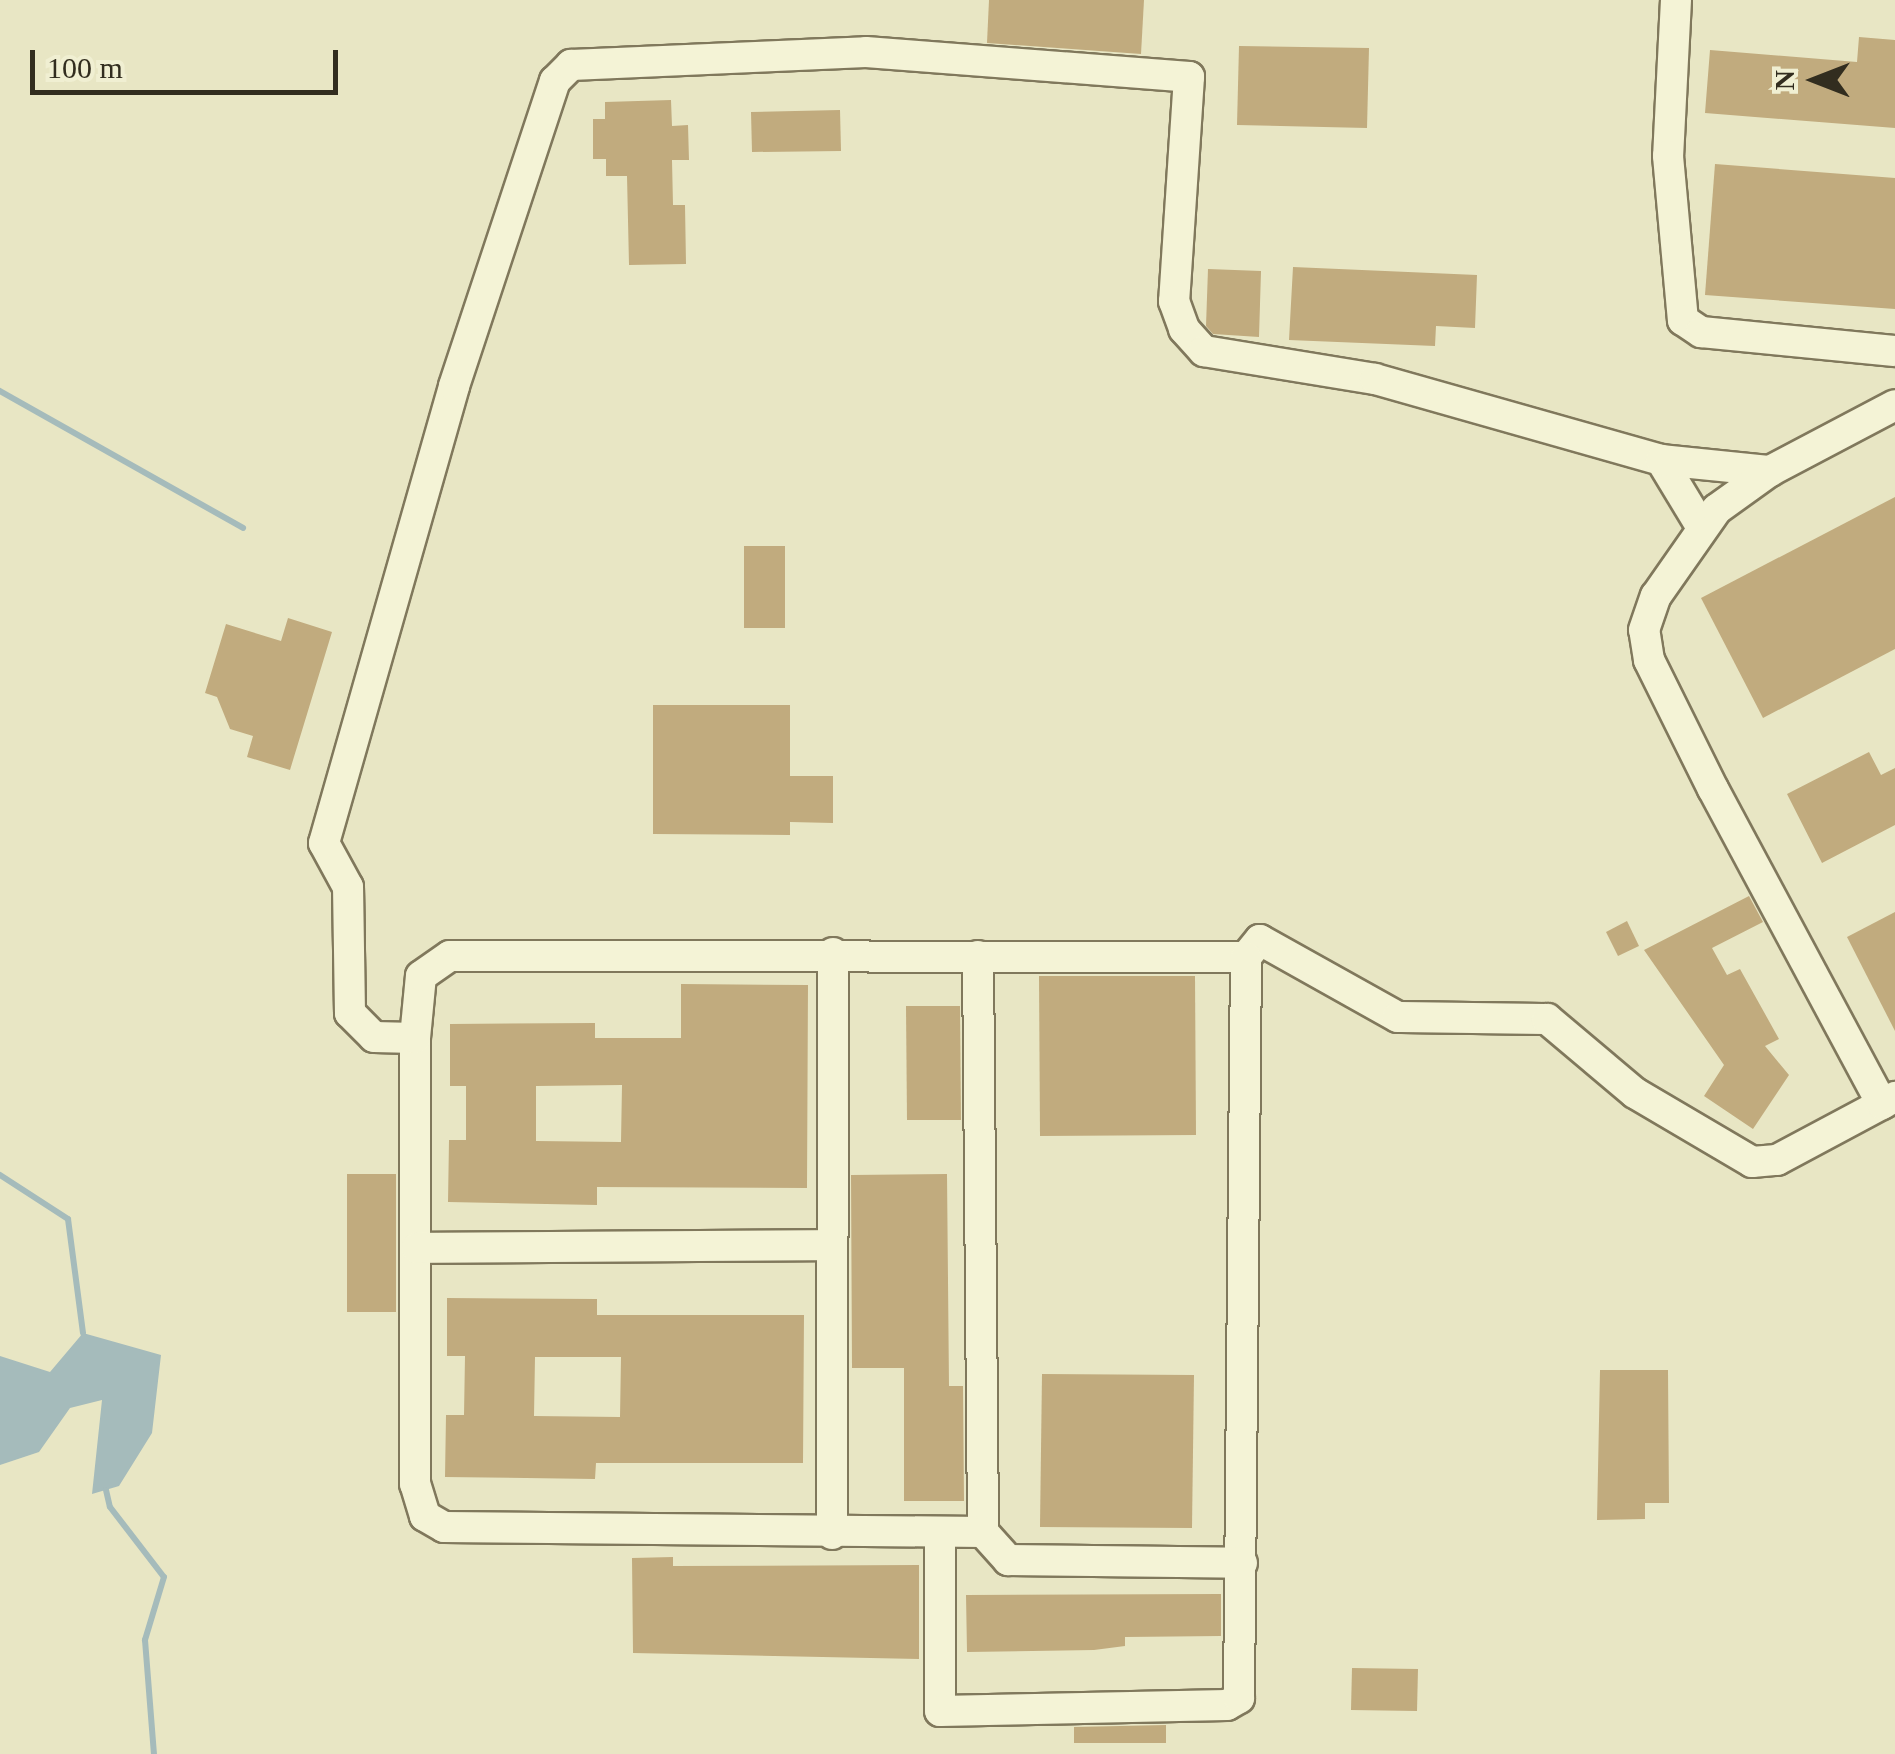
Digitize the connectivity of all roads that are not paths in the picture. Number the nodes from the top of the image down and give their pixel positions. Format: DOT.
graph roads {
  1 [pos="1676,0"];
  2 [pos="1895,352"];
  3 [pos="1895,404"];
  4 [pos="1661,460"];
  5 [pos="1770,471"];
  6 [pos="1701,526"];
  7 [pos="833,953"];
  8 [pos="978,956"];
  9 [pos="1246,957"];
  10 [pos="415,1038"];
  11 [pos="1888,1101"];
  12 [pos="832,1245"];
  13 [pos="417,1248"];
  14 [pos="940,1532"];
  15 [pos="983,1532"];
  16 [pos="832,1534"];
  17 [pos="1242,1563"];
  1 -- 2 [label="lane"];
  3 -- 5 [label="lane"];
  4 -- 5 [label="lane"];
  4 -- 6 [label="lane"];
  4 -- 10 [label="lane"];
  5 -- 6 [label="lane"];
  6 -- 11 [label="lane"];
  7 -- 8 [label="lane"];
  7 -- 10 [label="lane"];
  7 -- 12 [label="lane"];
  8 -- 9 [label="lane"];
  8 -- 15 [label="lane"];
  9 -- 11 [label="lane"];
  9 -- 17 [label="lane"];
  10 -- 13 [label="lane"];
  12 -- 13 [label="lane"];
  12 -- 16 [label="lane"];
  13 -- 16 [label="lane"];
  14 -- 15 [label="lane"];
  14 -- 16 [label="lane"];
  14 -- 17 [label="lane"];
  15 -- 17 [label="lane"];
}
